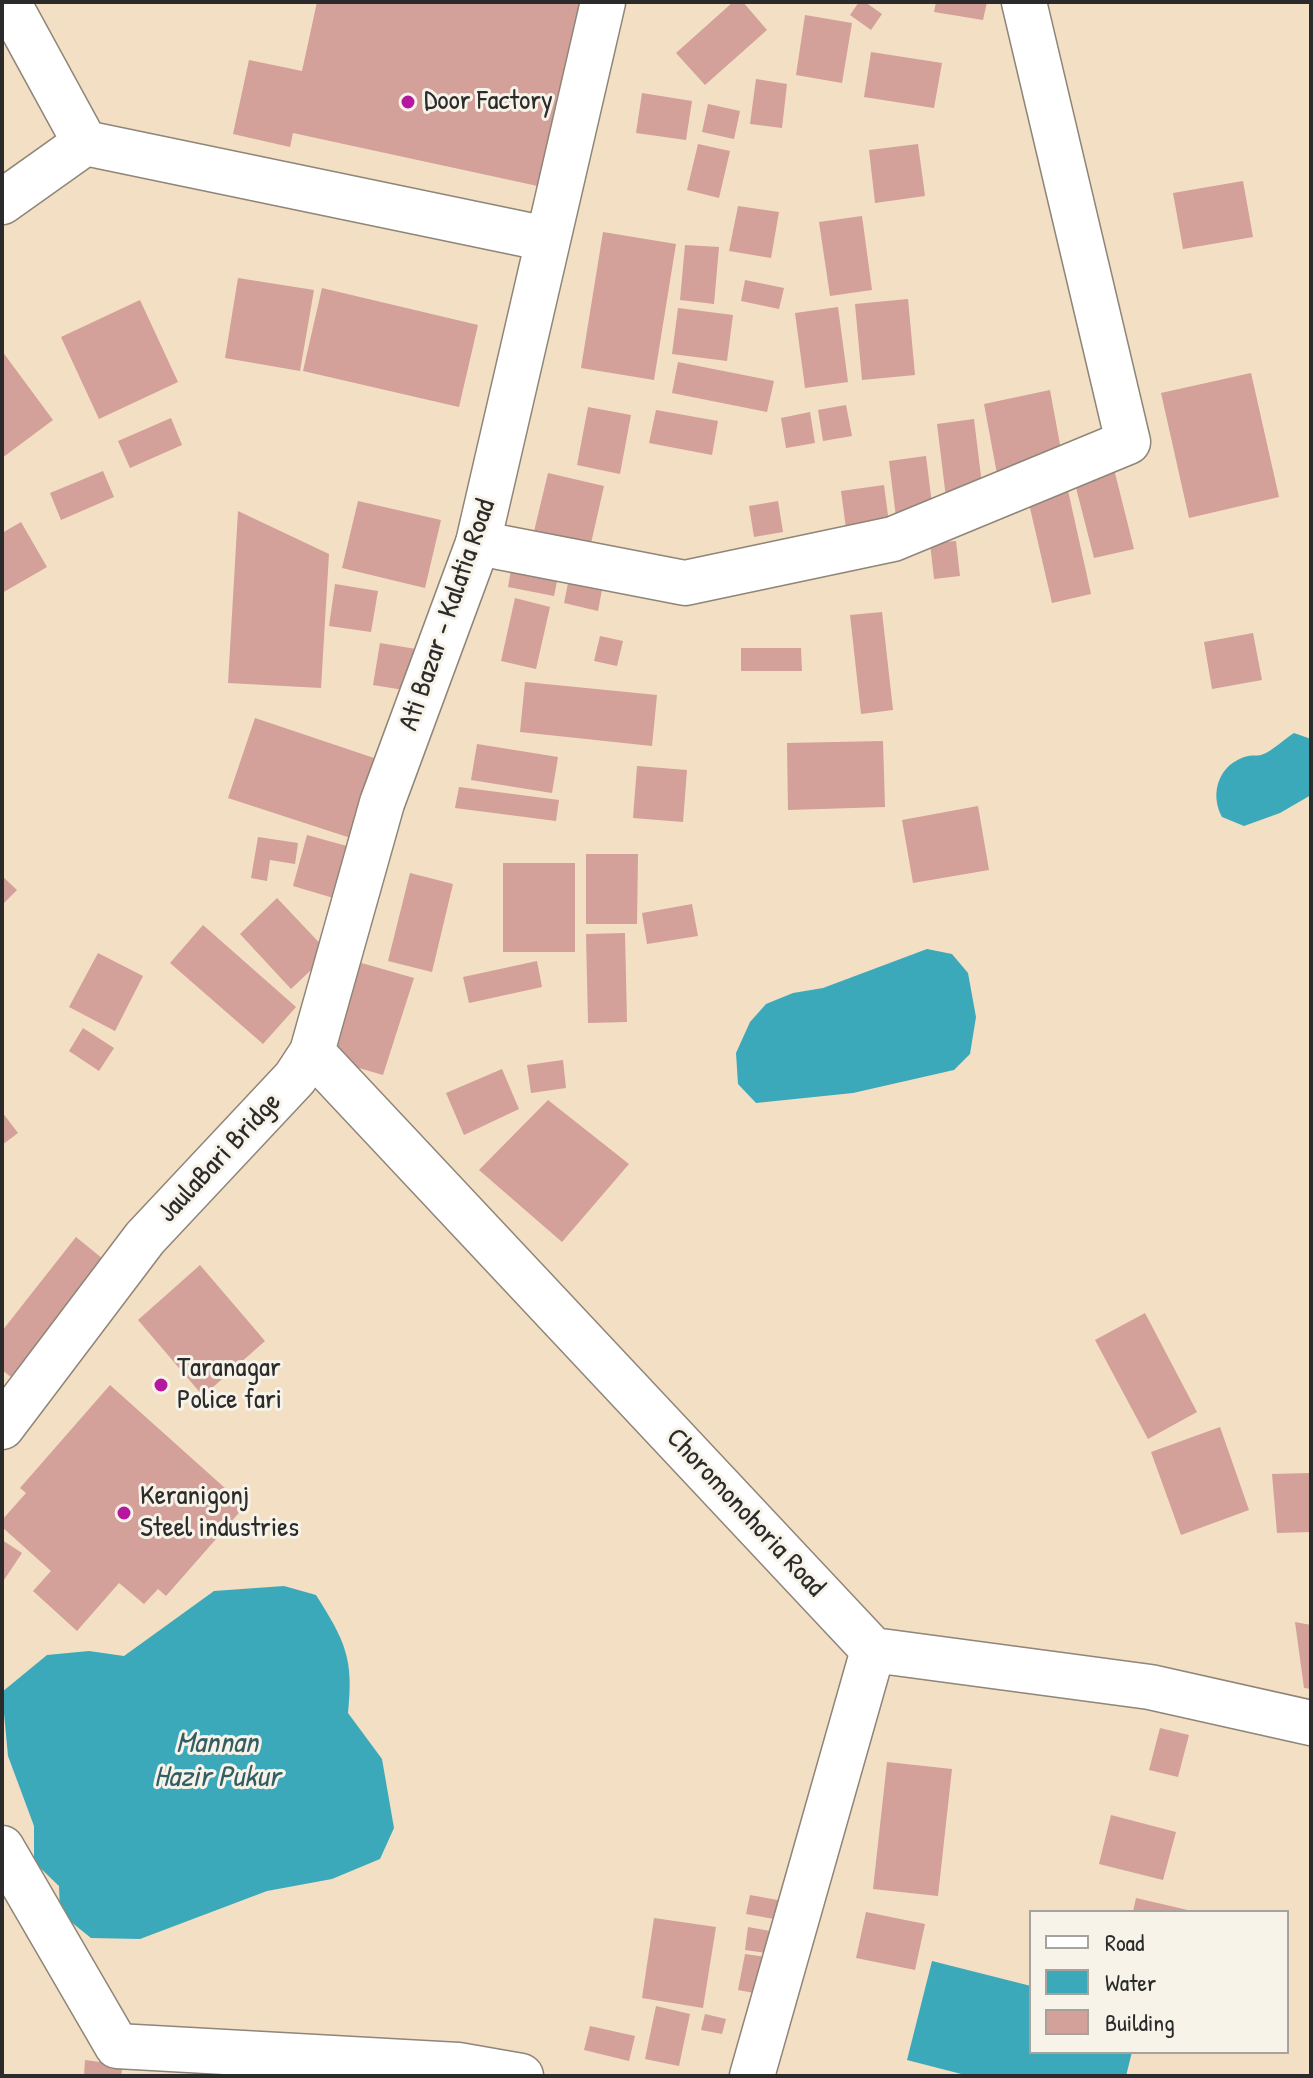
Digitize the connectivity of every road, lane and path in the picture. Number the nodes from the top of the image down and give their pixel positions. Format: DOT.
graph roads {
  1 [pos="8,2"];
  2 [pos="603,2"];
  3 [pos="1024,2"];
  4 [pos="85,143"];
  5 [pos="2,202"];
  6 [pos="547,239"];
  7 [pos="478,543"];
  8 [pos="304,1065"];
  9 [pos="2,1427"];
  10 [pos="873,1650"];
  11 [pos="1311,1723"];
  12 [pos="2,1848"];
  13 [pos="521,2076"];
  14 [pos="752,2076"];
  1 -- 4 [label="street"];
  2 -- 6 [label="street, Ati Bazar - Kalatia Road"];
  3 -- 7 [label="street"];
  4 -- 5 [label="street"];
  4 -- 6 [label="street"];
  6 -- 7 [label="street, Ati Bazar - Kalatia Road"];
  7 -- 8 [label="street, Ati Bazar - Kalatia Road"];
  8 -- 9 [label="street, JaulaBari Bridge"];
  8 -- 10 [label="street, Choromonohoria Road"];
  10 -- 11 [label="street"];
  10 -- 14 [label="street"];
  12 -- 13 [label="street"];
}
